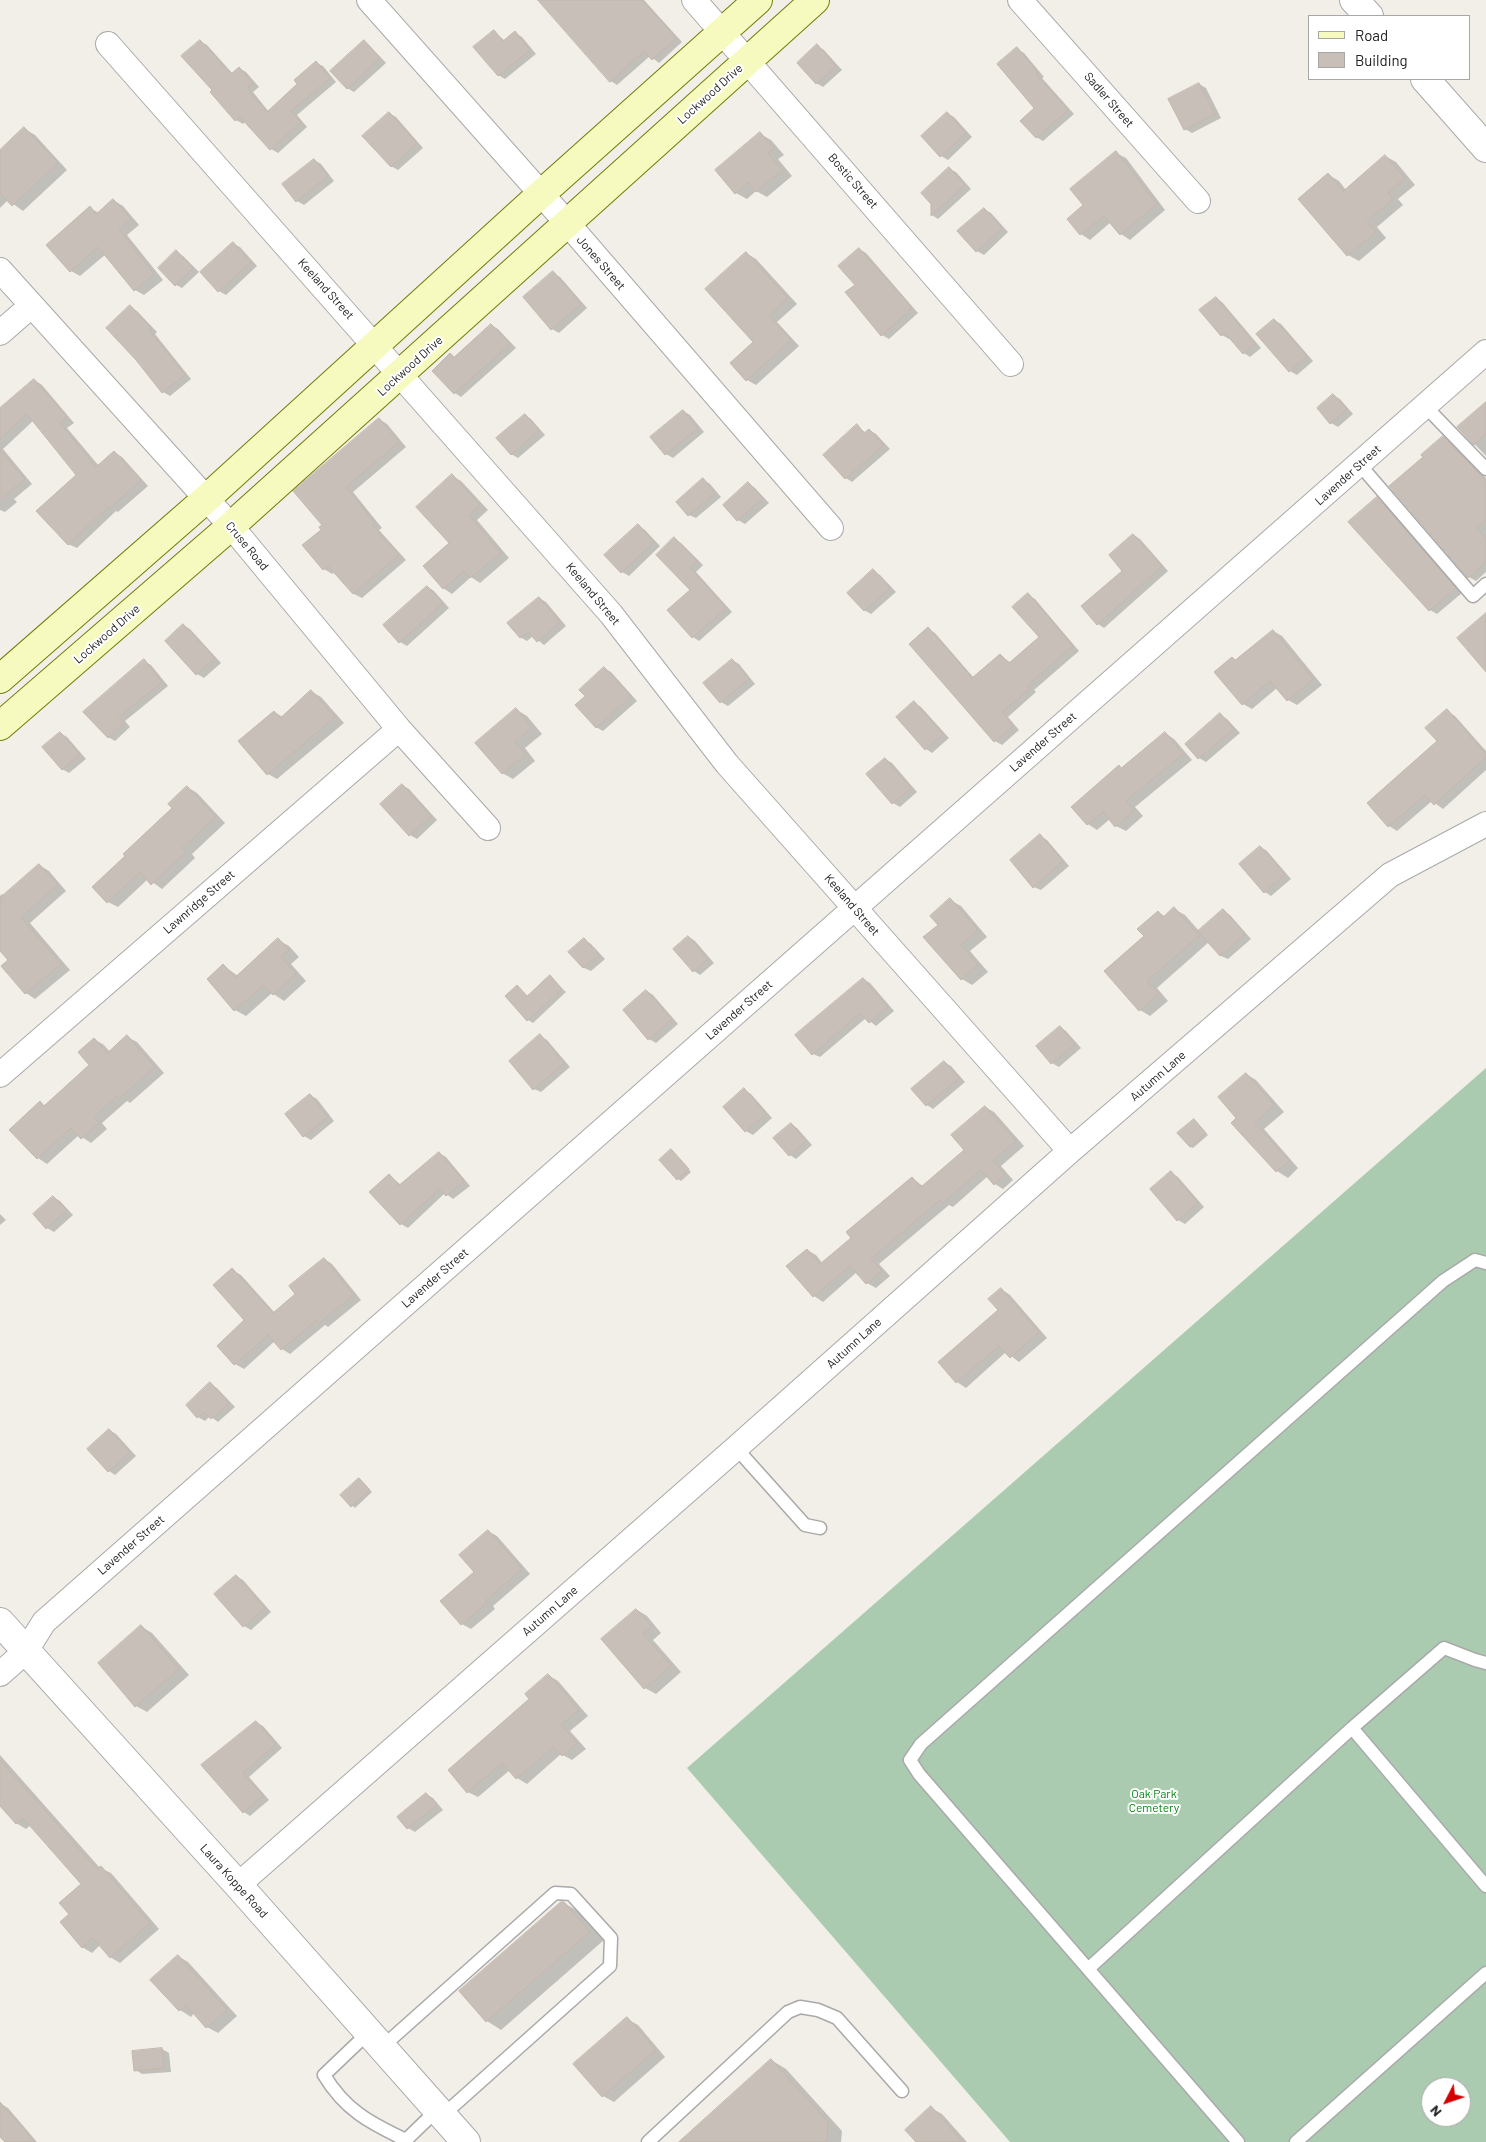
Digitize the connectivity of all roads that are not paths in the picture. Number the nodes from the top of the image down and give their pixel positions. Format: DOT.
graph roads {
  1 [pos="369,0"];
  2 [pos="694,0"];
  3 [pos="758,0"];
  4 [pos="815,0"];
  5 [pos="1020,0"];
  6 [pos="1354,0"];
  7 [pos="1368,15"];
  8 [pos="722,31"];
  9 [pos="108,44"];
  10 [pos="748,60"];
  11 [pos="1426,80"];
  12 [pos="1486,148"];
  13 [pos="541,194"];
  14 [pos="1198,201"];
  15 [pos="568,224"];
  16 [pos="0,270"];
  17 [pos="31,306"];
  18 [pos="0,333"];
  19 [pos="376,345"];
  20 [pos="1486,352"];
  21 [pos="1011,364"];
  22 [pos="401,374"];
  23 [pos="1425,406"];
  24 [pos="1360,465"];
  25 [pos="1486,469"];
  26 [pos="206,499"];
  27 [pos="230,526"];
  28 [pos="831,528"];
  29 [pos="1486,584"];
  30 [pos="0,679"];
  31 [pos="0,726"];
  32 [pos="399,729"];
  33 [pos="1486,824"];
  34 [pos="488,828"];
  35 [pos="854,908"];
  36 [pos="0,1075"];
  37 [pos="1070,1151"];
  38 [pos="1486,1263"];
  39 [pos="736,1448"];
  40 [pos="820,1528"];
  41 [pos="0,1622"];
  42 [pos="26,1651"];
  43 [pos="1486,1663"];
  44 [pos="0,1674"];
  45 [pos="1352,1728"];
  46 [pos="238,1886"];
  47 [pos="1486,1886"];
  48 [pos="1088,1969"];
  49 [pos="1486,1973"];
  50 [pos="375,2041"];
  51 [pos="902,2091"];
  52 [pos="440,2113"];
  53 [pos="406,2141"];
  54 [pos="466,2142"];
  55 [pos="648,2142"];
  56 [pos="1238,2142"];
  57 [pos="1296,2142"];
  1 -- 13 [label="street, Jones Street"];
  2 -- 8 [label="street, Bostic Street"];
  3 -- 8 [label="main road"];
  4 -- 10 [label="main road, Lockwood Drive"];
  5 -- 14 [label="street, Sadler Street"];
  6 -- 7 [label="street"];
  8 -- 10 [label="street, Bostic Street"];
  8 -- 13 [label="main road"];
  9 -- 19 [label="street, Keeland Street"];
  10 -- 15 [label="main road, Lockwood Drive"];
  10 -- 21 [label="street, Bostic Street"];
  11 -- 12 [label="street"];
  13 -- 15 [label="street, Jones Street"];
  13 -- 19 [label="main road"];
  15 -- 22 [label="main road, Lockwood Drive"];
  15 -- 28 [label="street, Jones Street"];
  16 -- 17 [label="street, Cruse Road"];
  17 -- 18 [label="street"];
  17 -- 26 [label="street, Cruse Road"];
  19 -- 22 [label="street, Keeland Street"];
  19 -- 26 [label="main road"];
  20 -- 23 [label="street, Lavender Street"];
  22 -- 27 [label="main road, Lockwood Drive"];
  22 -- 35 [label="street, Keeland Street"];
  23 -- 24 [label="street, Lavender Street"];
  23 -- 25 [label="lane"];
  24 -- 29 [label="lane"];
  24 -- 35 [label="street, Lavender Street"];
  26 -- 27 [label="street, Cruse Road"];
  26 -- 30 [label="main road"];
  27 -- 31 [label="main road, Lockwood Drive"];
  27 -- 32 [label="street, Cruse Road"];
  32 -- 34 [label="street, Cruse Road"];
  32 -- 36 [label="street, Lawnridge Street"];
  33 -- 37 [label="street, Autumn Lane"];
  35 -- 37 [label="street, Keeland Street"];
  35 -- 42 [label="street, Lavender Street"];
  37 -- 39 [label="street, Autumn Lane"];
  38 -- 48 [label="lane"];
  39 -- 40 [label="lane"];
  39 -- 46 [label="street, Autumn Lane"];
  41 -- 42 [label="street, Laura Koppe Road"];
  42 -- 44 [label="street, Lavender Street"];
  42 -- 46 [label="street, Laura Koppe Road"];
  43 -- 45 [label="lane"];
  45 -- 47 [label="lane"];
  45 -- 48 [label="lane"];
  46 -- 50 [label="street, Laura Koppe Road"];
  48 -- 56 [label="lane"];
  49 -- 57 [label="lane"];
  50 -- 52 [label="street, Laura Koppe Road"];
  50 -- 52 [label="lane"];
  50 -- 53 [label="lane"];
  51 -- 55 [label="lane"];
  52 -- 53 [label="lane"];
  52 -- 54 [label="street, Laura Koppe Road"];
}
